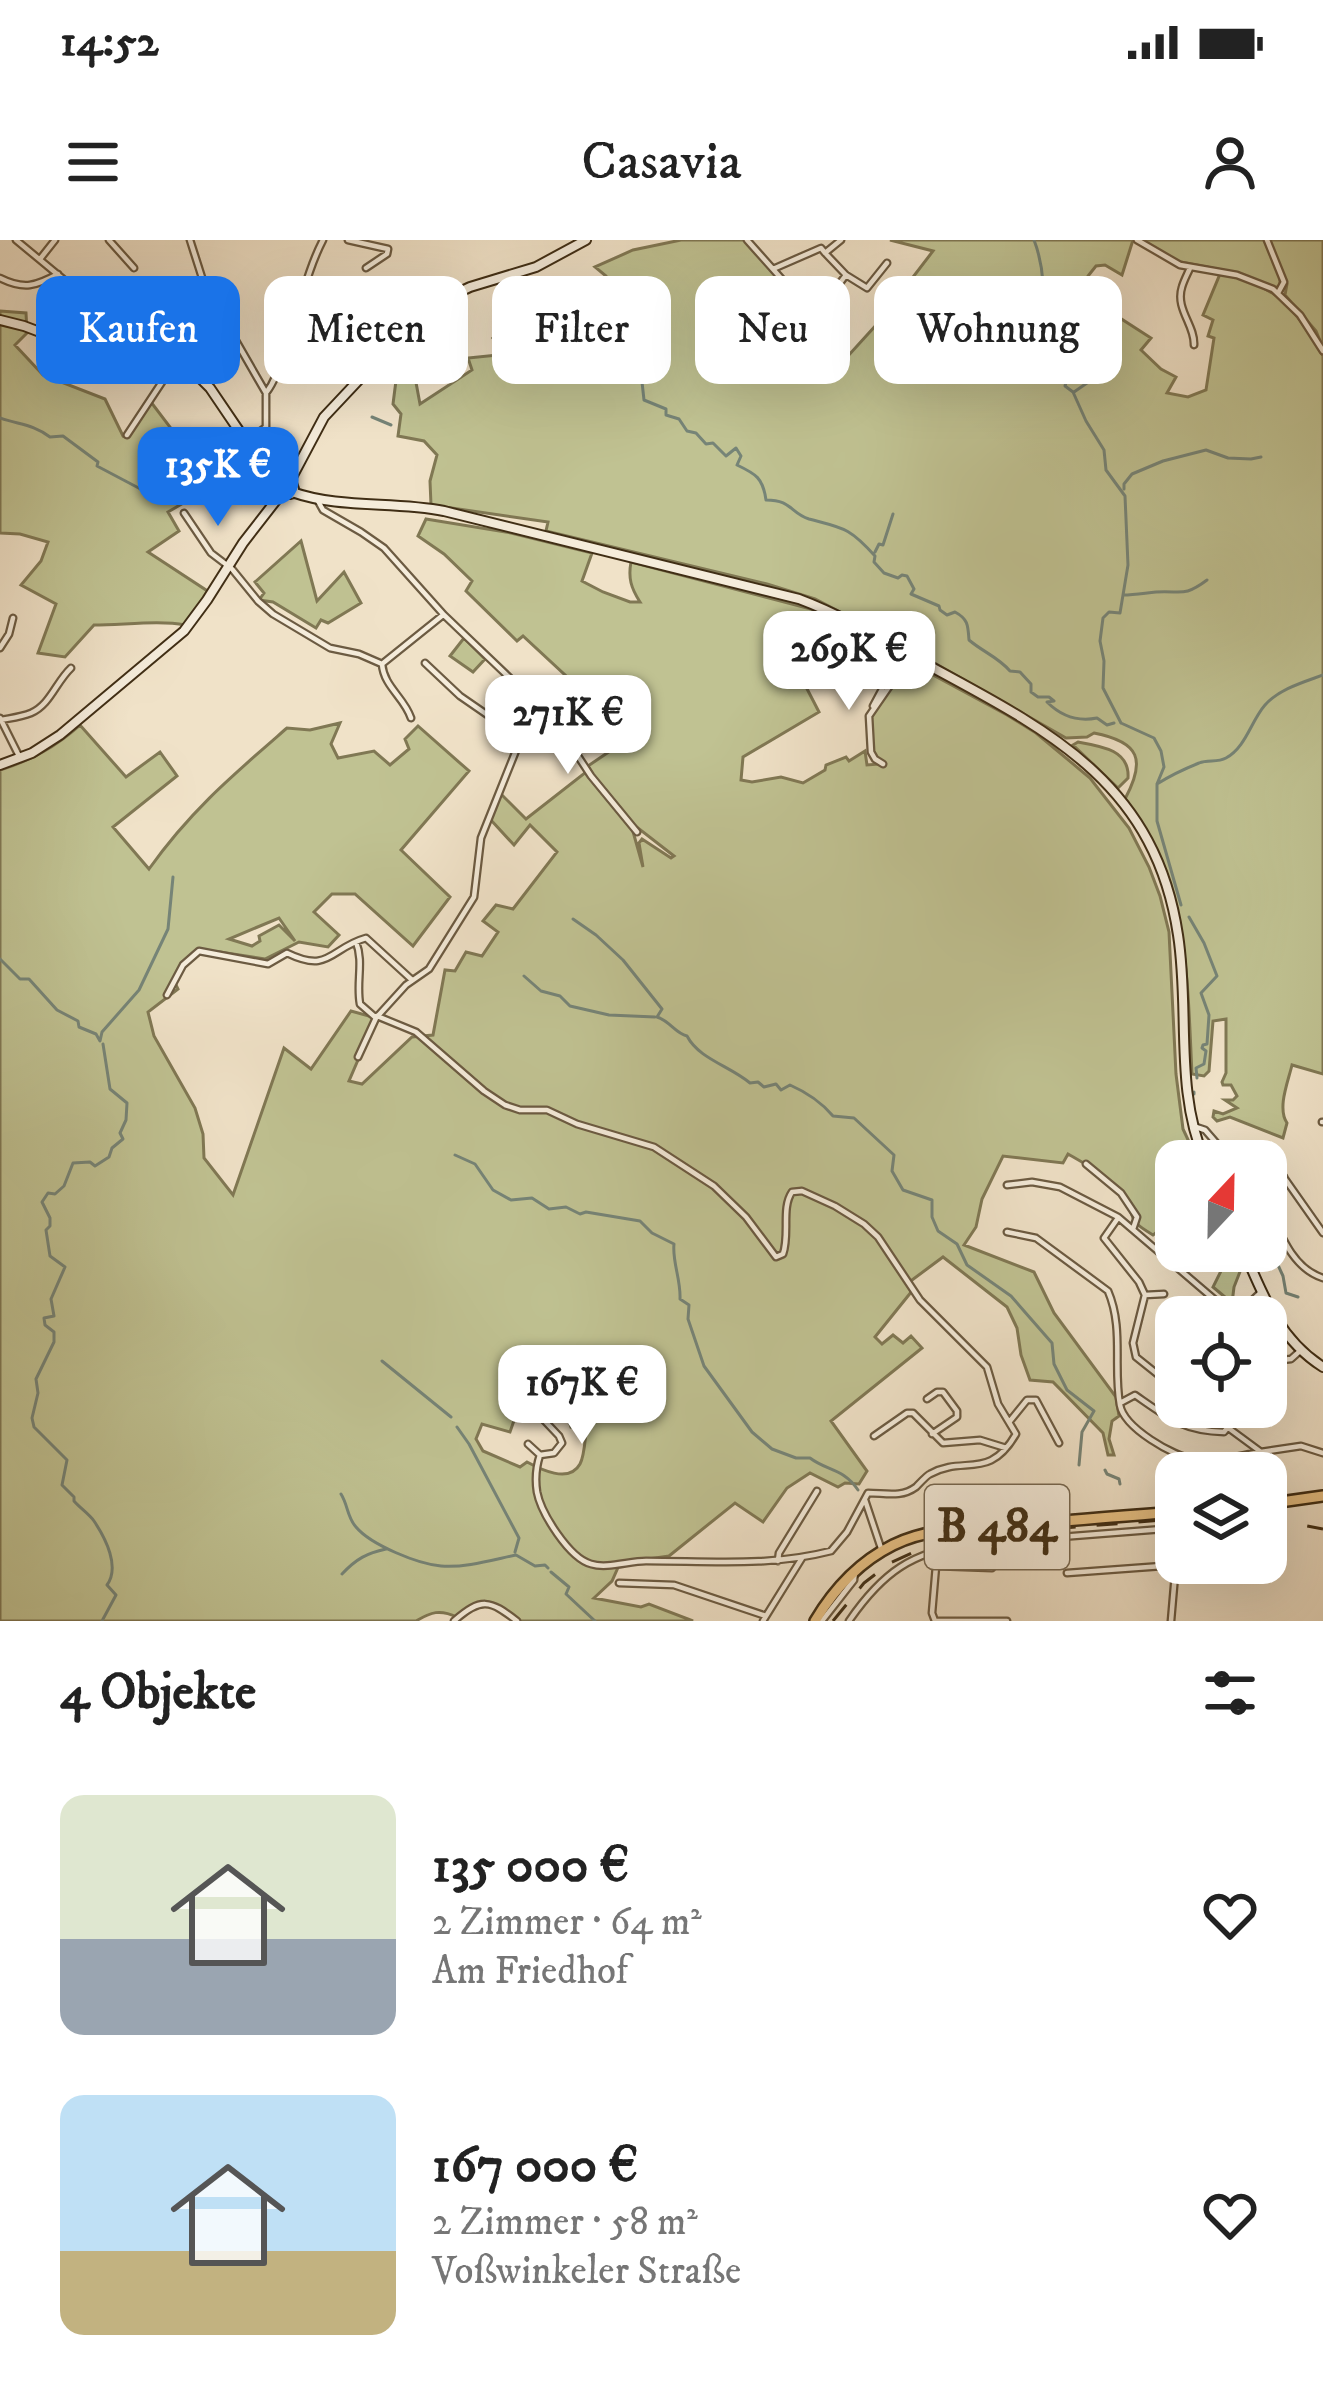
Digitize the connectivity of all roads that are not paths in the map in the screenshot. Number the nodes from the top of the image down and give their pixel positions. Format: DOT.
graph roads {
  1 [pos="16,240"];
  2 [pos="56,240"];
  3 [pos="109,240"];
  4 [pos="190,240"];
  5 [pos="323,240"];
  6 [pos="348,240"];
  7 [pos="586,240"];
  8 [pos="747,240"];
  9 [pos="841,240"];
  10 [pos="1137,240"];
  11 [pos="1267,240"];
  12 [pos="825,253"];
  13 [pos="40,259"];
  14 [pos="886,263"];
  15 [pos="134,268"];
  16 [pos="366,268"];
  17 [pos="773,268"];
  18 [pos="1190,268"];
  19 [pos="58,274"];
  20 [pos="846,274"];
  21 [pos="60,276"];
  22 [pos="780,276"];
  23 [pos="0,278"];
  24 [pos="1278,293"];
  25 [pos="0,320"];
  26 [pos="36,331"];
  27 [pos="1194,345"];
  28 [pos="1323,351"];
  29 [pos="161,384"];
  30 [pos="205,384"];
  31 [pos="266,393"];
  32 [pos="127,435"];
  33 [pos="246,442"];
  34 [pos="284,490"];
  35 [pos="318,501"];
  36 [pos="184,513"];
  37 [pos="228,567"];
  38 [pos="444,615"];
  39 [pos="13,618"];
  40 [pos="863,647"];
  41 [pos="0,648"];
  42 [pos="910,655"];
  43 [pos="425,662"];
  44 [pos="382,664"];
  45 [pos="71,668"];
  46 [pos="529,698"];
  47 [pos="871,712"];
  48 [pos="411,718"];
  49 [pos="0,719"];
  50 [pos="521,738"];
  51 [pos="20,758"];
  52 [pos="0,764"];
  53 [pos="883,764"];
  54 [pos="637,832"];
  55 [pos="355,941"];
  56 [pos="412,980"];
  57 [pos="167,995"];
  58 [pos="376,1017"];
  59 [pos="358,1058"];
  60 [pos="1192,1126"];
  61 [pos="1197,1140"];
  62 [pos="1213,1140"];
  63 [pos="1086,1164"];
  64 [pos="1287,1181"];
  65 [pos="1007,1185"];
  66 [pos="1118,1217"];
  67 [pos="1133,1229"];
  68 [pos="1007,1232"];
  69 [pos="1323,1233"];
  70 [pos="1287,1243"];
  71 [pos="1253,1272"];
  72 [pos="1323,1278"];
  73 [pos="1262,1291"];
  74 [pos="1164,1294"];
  75 [pos="1144,1295"];
  76 [pos="1209,1296"];
  77 [pos="1257,1296"];
  78 [pos="1133,1342"];
  79 [pos="1119,1344"];
  80 [pos="1300,1351"];
  81 [pos="1287,1360"];
  82 [pos="1323,1367"];
  83 [pos="1155,1373"];
  84 [pos="927,1399"];
  85 [pos="1120,1404"];
  86 [pos="1155,1408"];
  87 [pos="542,1418"];
  88 [pos="1010,1421"];
  89 [pos="1194,1428"];
  90 [pos="1227,1428"];
  91 [pos="1229,1428"];
  92 [pos="932,1434"];
  93 [pos="874,1436"];
  94 [pos="1059,1442"];
  95 [pos="528,1444"];
  96 [pos="1006,1448"];
  97 [pos="1175,1452"];
  98 [pos="1262,1452"];
  99 [pos="1323,1453"];
  100 [pos="540,1455"];
  101 [pos="817,1491"];
  102 [pos="1323,1496"];
  103 [pos="863,1500"];
  104 [pos="1287,1501"];
  105 [pos="1155,1514"];
  106 [pos="1155,1530"];
  107 [pos="882,1551"];
  108 [pos="802,1558"];
  109 [pos="778,1561"];
  110 [pos="1155,1566"];
  111 [pos="992,1568"];
  112 [pos="1067,1573"];
  113 [pos="619,1582"];
  114 [pos="1175,1584"];
  115 [pos="765,1618"];
  116 [pos="454,1621"];
  117 [pos="517,1621"];
  118 [pos="818,1621"];
  119 [pos="849,1621"];
  120 [pos="1007,1621"];
  121 [pos="1172,1621"];
  1 -- 13 [label="street"];
  2 -- 13 [label="street"];
  3 -- 15 [label="street"];
  4 -- 31 [label="street"];
  5 -- 31 [label="street"];
  6 -- 16 [label="street"];
  7 -- 34 [label="main road"];
  8 -- 17 [label="street"];
  9 -- 12 [label="street"];
  10 -- 18 [label="street"];
  11 -- 24 [label="street"];
  12 -- 17 [label="street"];
  12 -- 20 [label="street"];
  13 -- 19 [label="street"];
  14 -- 20 [label="street"];
  17 -- 22 [label="street"];
  18 -- 24 [label="street"];
  18 -- 27 [label="street"];
  19 -- 21 [label="street"];
  19 -- 23 [label="street"];
  24 -- 28 [label="street"];
  25 -- 26 [label="main road"];
  29 -- 32 [label="street"];
  30 -- 33 [label="main road"];
  31 -- 33 [label="street"];
  33 -- 34 [label="main road"];
  34 -- 35 [label="main road"];
  34 -- 37 [label="main road"];
  35 -- 38 [label="street"];
  35 -- 42 [label="main road"];
  36 -- 37 [label="street"];
  37 -- 44 [label="street"];
  37 -- 51 [label="main road"];
  38 -- 44 [label="street"];
  38 -- 46 [label="street"];
  39 -- 41 [label="street"];
  40 -- 47 [label="street"];
  42 -- 47 [label="street"];
  42 -- 60 [label="main road"];
  43 -- 50 [label="street"];
  44 -- 48 [label="street"];
  45 -- 49 [label="street"];
  46 -- 50 [label="street"];
  46 -- 54 [label="street"];
  47 -- 53 [label="street"];
  49 -- 51 [label="street"];
  50 -- 56 [label="street"];
  51 -- 52 [label="main road"];
  55 -- 56 [label="street"];
  55 -- 57 [label="street"];
  55 -- 58 [label="street"];
  56 -- 58 [label="street"];
  58 -- 59 [label="street"];
  58 -- 88 [label="street"];
  60 -- 61 [label="main road"];
  60 -- 62 [label="street"];
  63 -- 67 [label="street"];
  64 -- 69 [label="street"];
  65 -- 66 [label="street"];
  66 -- 67 [label="street"];
  66 -- 75 [label="street"];
  67 -- 76 [label="street"];
  68 -- 79 [label="street"];
  70 -- 72 [label="street"];
  71 -- 73 [label="main road"];
  73 -- 77 [label="street"];
  73 -- 80 [label="main road"];
  74 -- 75 [label="street"];
  75 -- 78 [label="street"];
  78 -- 79 [label="street"];
  78 -- 83 [label="street"];
  79 -- 85 [label="street"];
  80 -- 81 [label="street"];
  80 -- 82 [label="main road"];
  84 -- 92 [label="street"];
  85 -- 86 [label="street"];
  85 -- 97 [label="street"];
  87 -- 100 [label="street"];
  88 -- 94 [label="street"];
  88 -- 96 [label="street"];
  89 -- 90 [label="street"];
  91 -- 98 [label="street"];
  92 -- 93 [label="street"];
  92 -- 96 [label="street"];
  95 -- 100 [label="street"];
  96 -- 103 [label="street"];
  98 -- 99 [label="street"];
  100 -- 109 [label="street"];
  101 -- 109 [label="street"];
  102 -- 104 [label="main road"];
  103 -- 107 [label="street"];
  103 -- 108 [label="street"];
  105 -- 107 [label="main road, B 484"];
  106 -- 119 [label="street"];
  107 -- 118 [label="main road, B 484"];
  108 -- 109 [label="street"];
  108 -- 115 [label="street"];
  110 -- 112 [label="street"];
  111 -- 120 [label="street"];
  113 -- 115 [label="street"];
  114 -- 121 [label="street"];
  116 -- 117 [label="street"];
}
